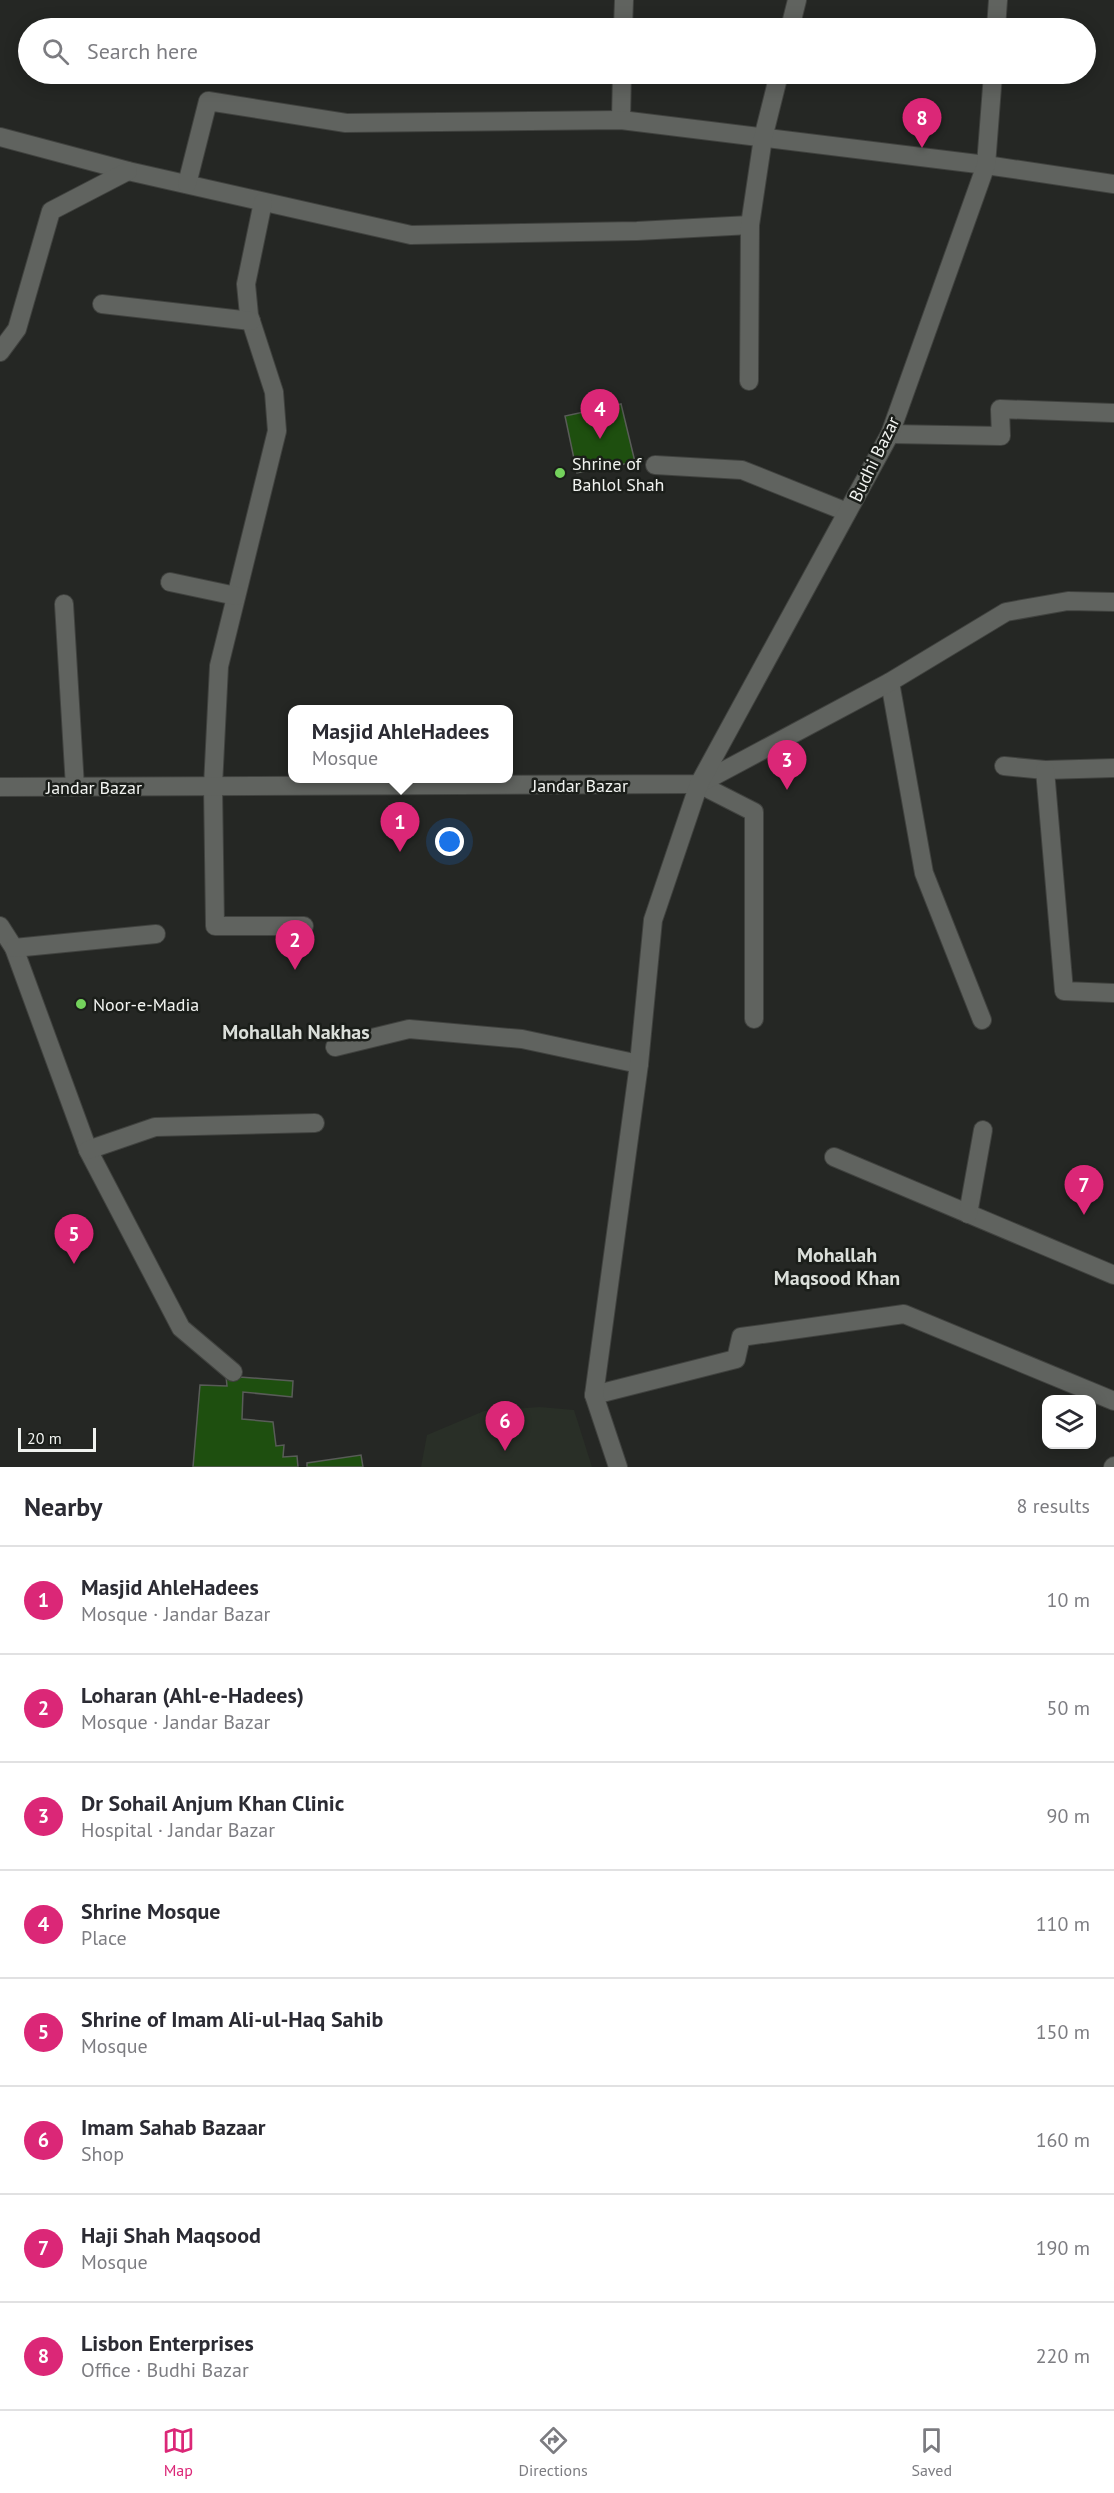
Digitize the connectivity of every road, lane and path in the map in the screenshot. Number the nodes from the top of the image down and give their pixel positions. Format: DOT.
graph roads {
  1 [pos="624,0"];
  2 [pos="797,0"];
  3 [pos="998,0"];
  4 [pos="623,18"];
  5 [pos="792,18"];
  6 [pos="997,18"];
  7 [pos="622,84"];
  8 [pos="776,84"];
  9 [pos="992,84"];
  10 [pos="621,120"];
  11 [pos="0,137"];
  12 [pos="763,138"];
  13 [pos="986,165"];
  14 [pos="128,171"];
  15 [pos="187,184"];
  16 [pos="1114,184"];
  17 [pos="263,202"];
  18 [pos="750,225"];
  19 [pos="102,304"];
  20 [pos="251,321"];
  21 [pos="0,352"];
  22 [pos="749,381"];
  23 [pos="1114,413"];
  24 [pos="890,434"];
  25 [pos="655,465"];
  26 [pos="847,512"];
  27 [pos="170,582"];
  28 [pos="236,596"];
  29 [pos="1114,602"];
  30 [pos="64,604"];
  31 [pos="891,682"];
  32 [pos="1004,766"];
  33 [pos="1114,768"];
  34 [pos="1045,770"];
  35 [pos="699,784"];
  36 [pos="213,786"];
  37 [pos="0,787"];
  38 [pos="75,787"];
  39 [pos="0,926"];
  40 [pos="304,926"];
  41 [pos="156,934"];
  42 [pos="14,948"];
  43 [pos="1114,993"];
  44 [pos="754,1019"];
  45 [pos="982,1020"];
  46 [pos="335,1047"];
  47 [pos="639,1064"];
  48 [pos="315,1123"];
  49 [pos="983,1130"];
  50 [pos="88,1150"];
  51 [pos="834,1157"];
  52 [pos="968,1214"];
  53 [pos="1114,1275"];
  54 [pos="233,1372"];
  55 [pos="594,1395"];
  56 [pos="1114,1401"];
  57 [pos="618,1467"];
  1 -- 4 [label="street"];
  2 -- 5 [label="street"];
  3 -- 6 [label="street"];
  7 -- 10 [label="street"];
  8 -- 12 [label="street"];
  9 -- 13 [label="street, Budhi Bazar"];
  10 -- 12 [label="street"];
  10 -- 15 [label="street"];
  11 -- 14 [label="street"];
  12 -- 13 [label="street"];
  12 -- 18 [label="street"];
  13 -- 16 [label="street"];
  13 -- 24 [label="street, Budhi Bazar"];
  14 -- 15 [label="street"];
  14 -- 21 [label="street"];
  15 -- 17 [label="street"];
  17 -- 18 [label="street"];
  17 -- 20 [label="street"];
  18 -- 22 [label="street"];
  19 -- 20 [label="street"];
  20 -- 28 [label="street"];
  23 -- 24 [label="street"];
  24 -- 26 [label="street, Budhi Bazar"];
  25 -- 26 [label="street"];
  26 -- 35 [label="street, Budhi Bazar"];
  27 -- 28 [label="street"];
  28 -- 36 [label="street"];
  29 -- 31 [label="street, Jandar Bazar"];
  30 -- 38 [label="street"];
  31 -- 35 [label="street, Jandar Bazar"];
  31 -- 45 [label="street"];
  32 -- 34 [label="street"];
  33 -- 34 [label="street"];
  34 -- 43 [label="street"];
  35 -- 36 [label="street, Jandar Bazar"];
  35 -- 44 [label="street"];
  35 -- 47 [label="street, Budhi Bazar"];
  36 -- 38 [label="street, Jandar Bazar"];
  36 -- 40 [label="street"];
  37 -- 38 [label="street, Jandar Bazar"];
  39 -- 42 [label="street"];
  41 -- 42 [label="street"];
  42 -- 50 [label="street"];
  46 -- 47 [label="street"];
  47 -- 55 [label="street, Budhi Bazar"];
  48 -- 50 [label="street"];
  49 -- 52 [label="street"];
  50 -- 54 [label="street"];
  51 -- 52 [label="street"];
  52 -- 53 [label="street"];
  55 -- 56 [label="street"];
  55 -- 57 [label="street"];
}
